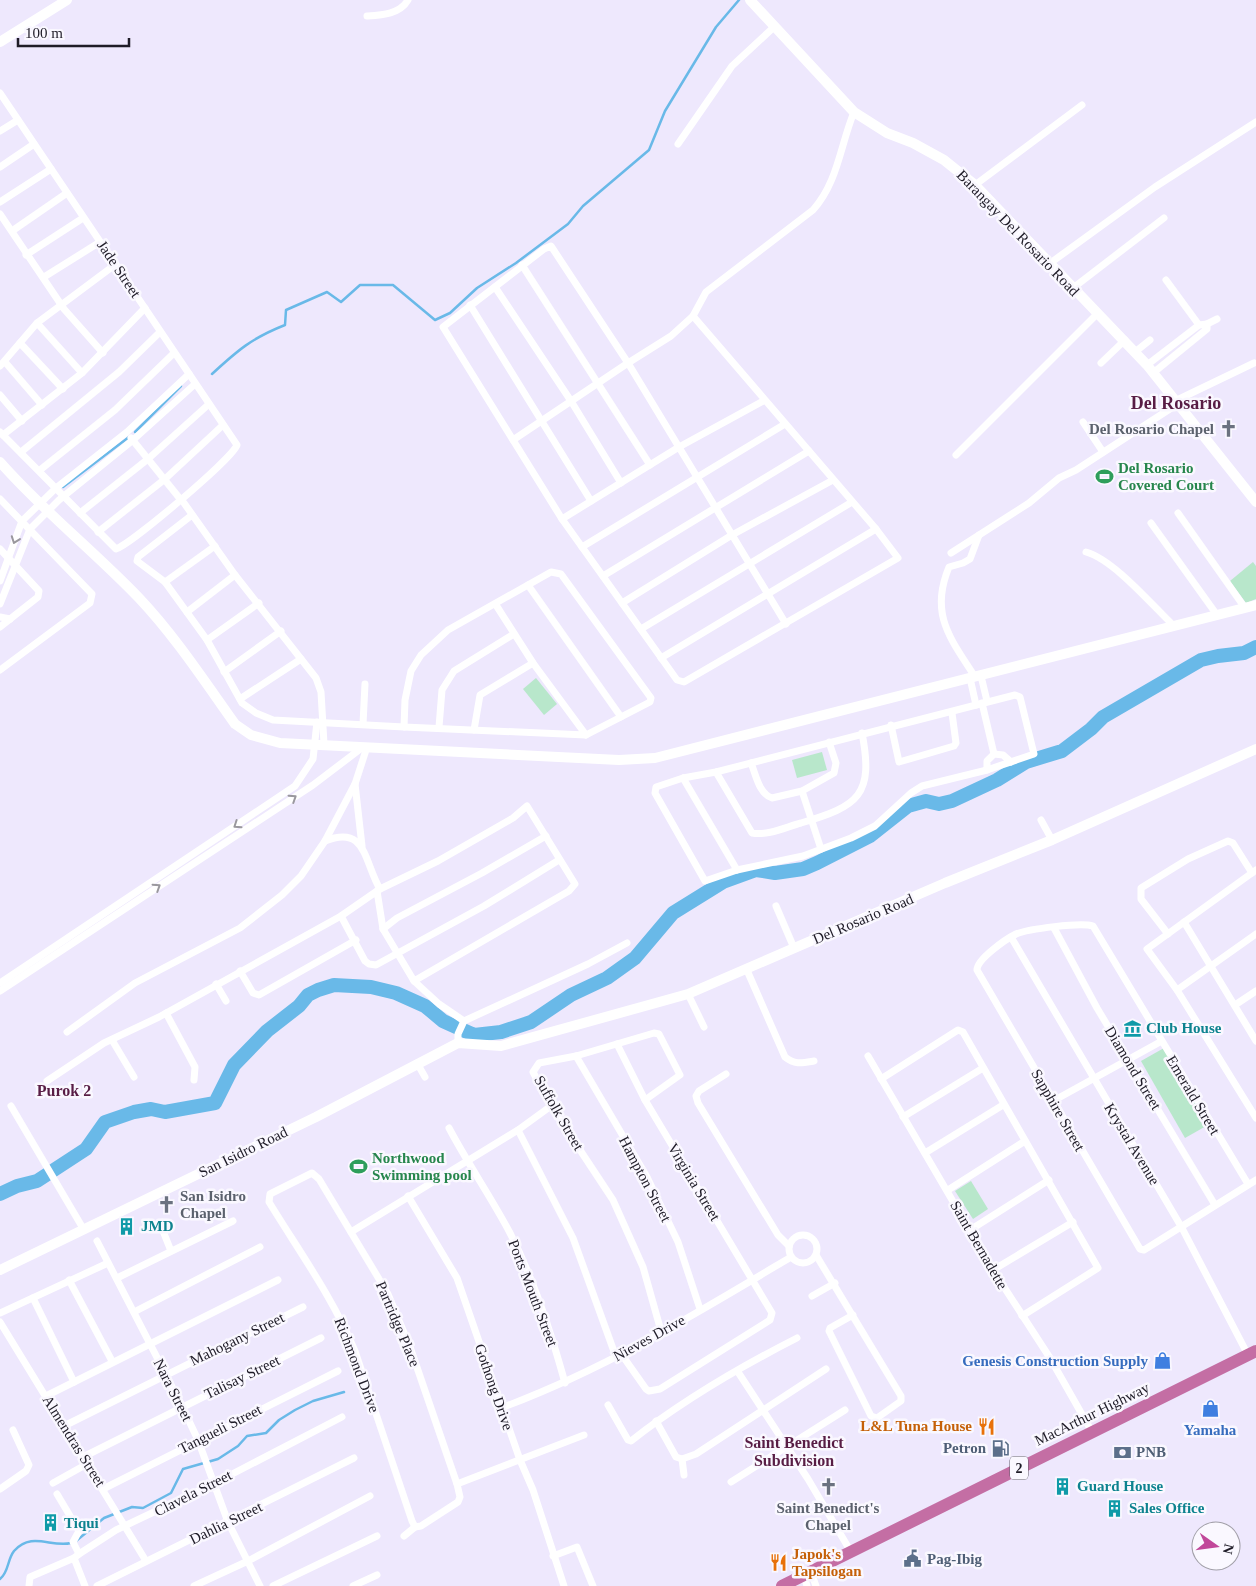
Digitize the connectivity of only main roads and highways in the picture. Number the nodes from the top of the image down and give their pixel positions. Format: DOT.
graph roads {
  1 [pos="67,0"];
  2 [pos="750,0"];
  3 [pos="0,42"];
  4 [pos="0,462"];
  5 [pos="1256,502"];
  6 [pos="1256,605"];
  7 [pos="1256,749"];
  8 [pos="458,1038"];
  9 [pos="0,1270"];
  10 [pos="1252,1353"];
  11 [pos="807,1578"];
  12 [pos="782,1586"];
  1 -- 3 [label="main road"];
  2 -- 5 [label="main road, Barangay Del Rosario Road"];
  4 -- 6 [label="main road"];
  7 -- 8 [label="main road, Del Rosario Road"];
  8 -- 9 [label="main road, San Isidro Road"];
  10 -- 11 [label="highway, MacArthur Highway / 2"];
  11 -- 12 [label="highway, MacArthur Highway / 2"];
}
